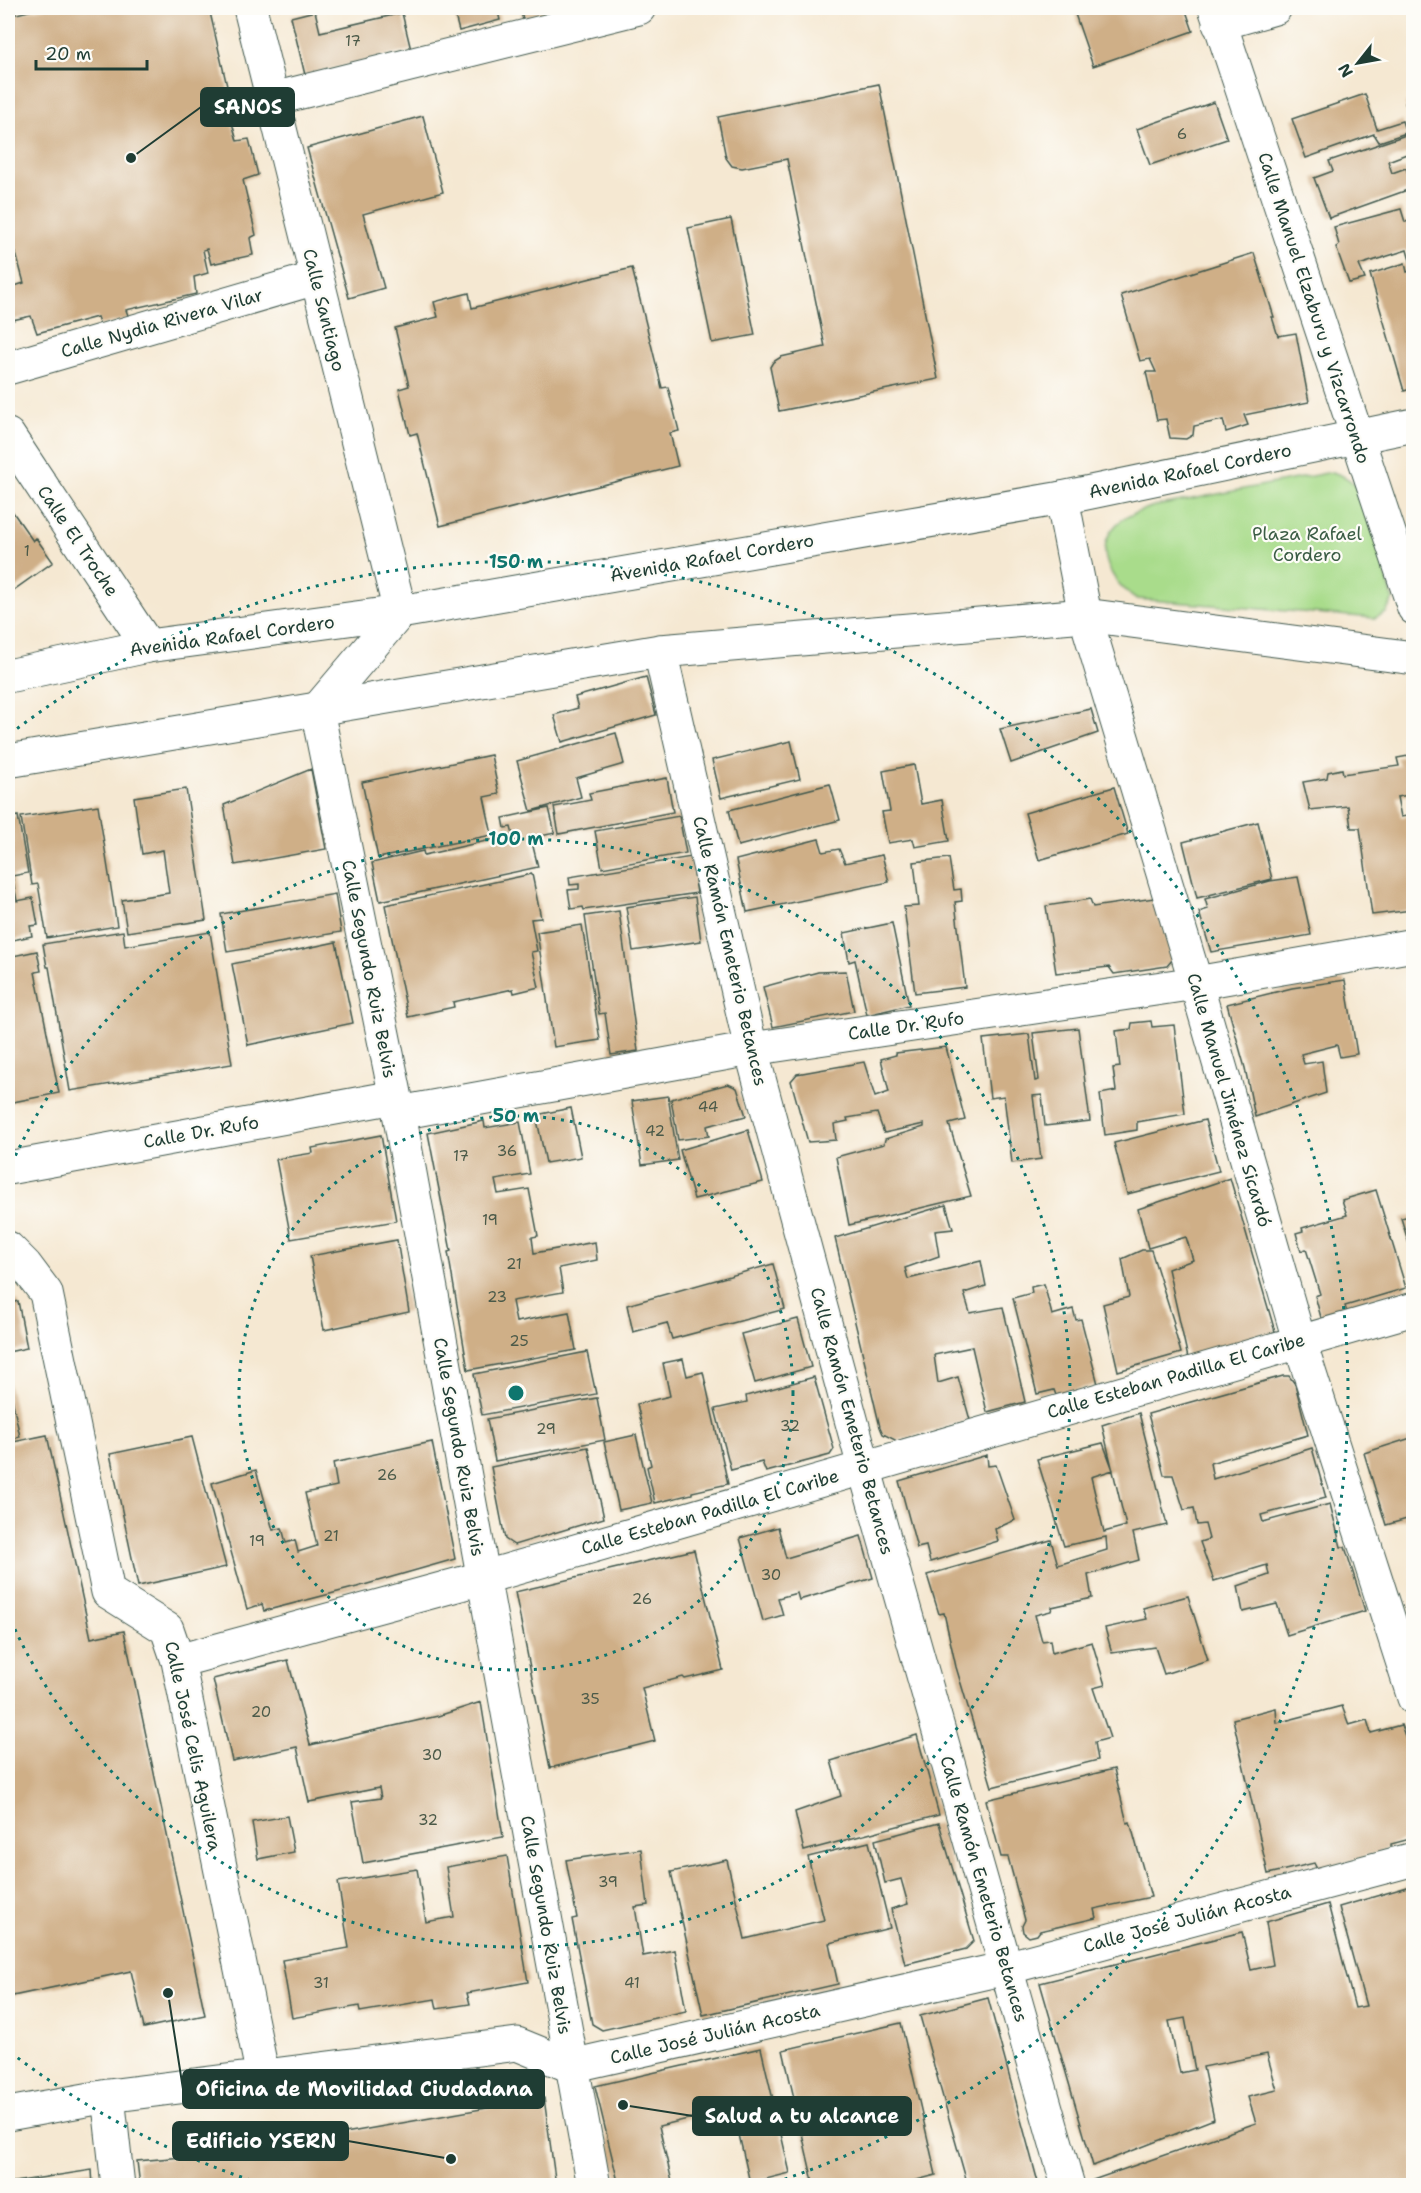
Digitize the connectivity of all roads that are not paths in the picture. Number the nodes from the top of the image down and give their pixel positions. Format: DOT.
graph roads {
  1 [pos="250,8"];
  2 [pos="639,8"];
  3 [pos="1275,8"];
  4 [pos="1217,16"];
  5 [pos="273,99"];
  6 [pos="316,278"];
  7 [pos="8,368"];
  8 [pos="1413,425"];
  9 [pos="8,435"];
  10 [pos="1357,437"];
  11 [pos="1062,498"];
  12 [pos="1413,608"];
  13 [pos="400,612"];
  14 [pos="1085,615"];
  15 [pos="148,646"];
  16 [pos="660,651"];
  17 [pos="1413,658"];
  18 [pos="8,676"];
  19 [pos="317,710"];
  20 [pos="8,761"];
  21 [pos="1413,945"];
  22 [pos="1196,983"];
  23 [pos="751,1048"];
  24 [pos="397,1105"];
  25 [pos="8,1168"];
  26 [pos="8,1248"];
  27 [pos="1413,1309"];
  28 [pos="1299,1340"];
  29 [pos="864,1467"];
  30 [pos="482,1578"];
  31 [pos="178,1660"];
  32 [pos="1413,1698"];
  33 [pos="1413,1859"];
  34 [pos="1006,1968"];
  35 [pos="571,2066"];
  36 [pos="263,2077"];
  37 [pos="108,2096"];
  38 [pos="8,2115"];
  39 [pos="118,2186"];
  40 [pos="594,2186"];
  41 [pos="1068,2186"];
  1 -- 5 [label="street, Calle Santiago"];
  2 -- 5 [label="street"];
  3 -- 4 [label="street"];
  4 -- 10 [label="street, Calle Manuel Elzaburu y Vizcarrondo"];
  5 -- 6 [label="street, Calle Santiago"];
  6 -- 7 [label="street, Calle Nydia Rivera Vilar"];
  6 -- 13 [label="street, Calle Santiago"];
  8 -- 10 [label="street, Avenida Rafael Cordero"];
  9 -- 15 [label="street, Calle El Troche"];
  10 -- 11 [label="street, Avenida Rafael Cordero"];
  10 -- 12 [label="street, Calle Manuel Elzaburu y Vizcarrondo"];
  11 -- 13 [label="street, Avenida Rafael Cordero"];
  11 -- 14 [label="street, Calle Manuel Jiménez Sicardó"];
  13 -- 15 [label="street, Avenida Rafael Cordero"];
  13 -- 19 [label="street"];
  14 -- 16 [label="street"];
  14 -- 17 [label="street"];
  14 -- 22 [label="street, Calle Manuel Jiménez Sicardó"];
  15 -- 18 [label="street, Avenida Rafael Cordero"];
  16 -- 19 [label="street"];
  16 -- 23 [label="street, Calle Ramón Emeterio Betances"];
  19 -- 20 [label="street"];
  19 -- 24 [label="street, Calle Segundo Ruiz Belvis"];
  21 -- 22 [label="street, Calle Dr. Rufo"];
  22 -- 23 [label="street, Calle Dr. Rufo"];
  22 -- 28 [label="street, Calle Manuel Jiménez Sicardó"];
  23 -- 24 [label="street, Calle Dr. Rufo"];
  23 -- 29 [label="street, Calle Ramón Emeterio Betances"];
  24 -- 25 [label="street, Calle Dr. Rufo"];
  24 -- 30 [label="street, Calle Segundo Ruiz Belvis"];
  26 -- 31 [label="street, Calle José Celis Aguilera"];
  27 -- 28 [label="street, Calle Esteban Padilla El Caribe"];
  28 -- 29 [label="street, Calle Esteban Padilla El Caribe"];
  28 -- 32 [label="street, Calle Manuel Jiménez Sicardó"];
  29 -- 30 [label="street, Calle Esteban Padilla El Caribe"];
  29 -- 34 [label="street, Calle Ramón Emeterio Betances"];
  30 -- 31 [label="street, Calle Esteban Padilla El Caribe"];
  30 -- 35 [label="street, Calle Segundo Ruiz Belvis"];
  31 -- 36 [label="street, Calle José Celis Aguilera"];
  33 -- 34 [label="street, Calle José Julián Acosta"];
  34 -- 35 [label="street, Calle José Julián Acosta"];
  34 -- 41 [label="street, Calle Ramón Emeterio Betances"];
  35 -- 36 [label="street"];
  35 -- 40 [label="street, Calle Segundo Ruiz Belvis"];
  36 -- 37 [label="street"];
  37 -- 38 [label="street"];
  37 -- 39 [label="street"];
}
